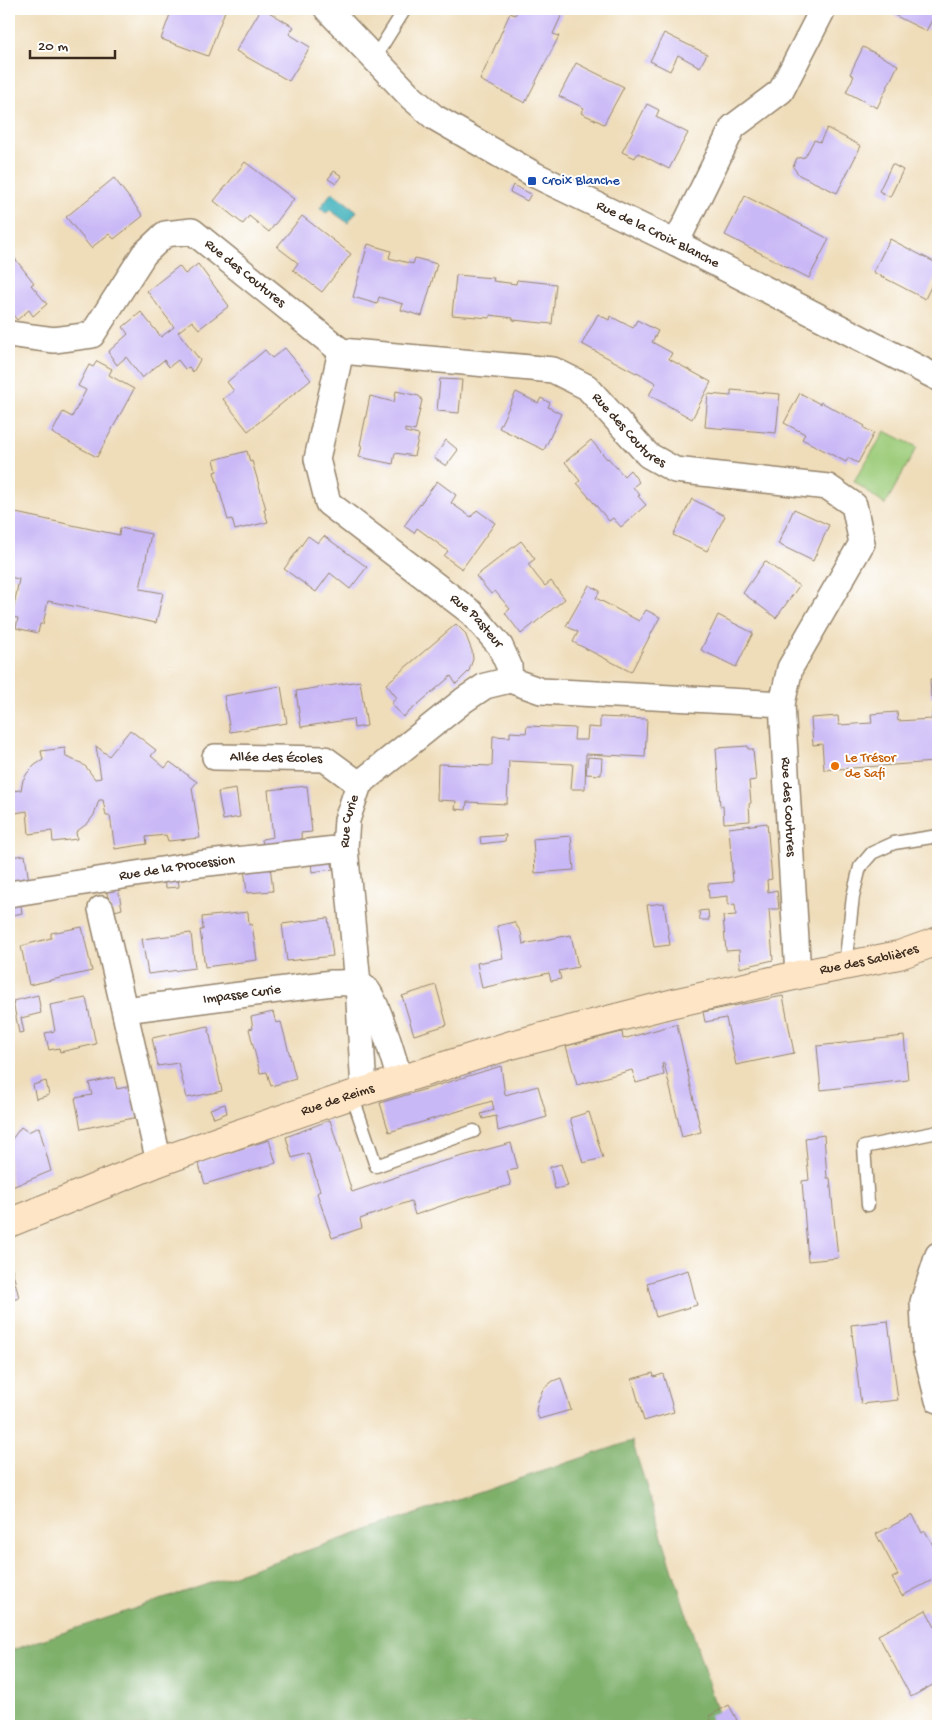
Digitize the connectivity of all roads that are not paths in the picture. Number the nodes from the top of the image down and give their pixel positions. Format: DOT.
graph roads {
  1 [pos="327,9"];
  2 [pos="405,9"];
  3 [pos="823,9"];
  4 [pos="375,57"];
  5 [pos="676,243"];
  6 [pos="9,334"];
  7 [pos="341,352"];
  8 [pos="938,378"];
  9 [pos="510,680"];
  10 [pos="782,704"];
  11 [pos="215,757"];
  12 [pos="359,784"];
  13 [pos="938,836"];
  14 [pos="345,848"];
  15 [pos="9,894"];
  16 [pos="102,909"];
  17 [pos="938,941"];
  18 [pos="845,966"];
  19 [pos="798,975"];
  20 [pos="358,984"];
  21 [pos="674,1003"];
  22 [pos="125,1010"];
  23 [pos="400,1080"];
  24 [pos="358,1093"];
  25 [pos="474,1131"];
  26 [pos="938,1132"];
  27 [pos="159,1162"];
  28 [pos="868,1204"];
  29 [pos="9,1223"];
  30 [pos="938,1255"];
  31 [pos="938,1400"];
  1 -- 4 [label="street, Rue de la Croix Blanche"];
  2 -- 4 [label="lane"];
  3 -- 5 [label="street"];
  4 -- 5 [label="street, Rue de la Croix Blanche"];
  5 -- 8 [label="street, Rue de la Croix Blanche"];
  6 -- 7 [label="street, Rue des Coutures"];
  7 -- 9 [label="street, Rue Pasteur"];
  7 -- 10 [label="street, Rue des Coutures"];
  9 -- 10 [label="street"];
  9 -- 12 [label="street, Rue Curie"];
  10 -- 19 [label="street, Rue des Coutures"];
  11 -- 12 [label="street, Allée des Écoles"];
  12 -- 14 [label="street, Rue Curie"];
  13 -- 18 [label="lane"];
  14 -- 15 [label="street, Rue de la Procession"];
  14 -- 20 [label="street, Rue Curie"];
  16 -- 22 [label="street"];
  17 -- 18 [label="street, Rue des Sablières"];
  18 -- 19 [label="street, Rue des Sablières"];
  19 -- 21 [label="street, Rue des Sablières"];
  20 -- 22 [label="street, Impasse Curie"];
  20 -- 23 [label="street"];
  20 -- 24 [label="street, Rue Curie"];
  21 -- 23 [label="street, Rue de Reims"];
  22 -- 27 [label="street"];
  23 -- 24 [label="street, Rue de Reims"];
  24 -- 25 [label="lane"];
  24 -- 27 [label="street, Rue de Reims"];
  26 -- 28 [label="lane"];
  27 -- 29 [label="street, Rue de Reims"];
  30 -- 31 [label="street"];
}
